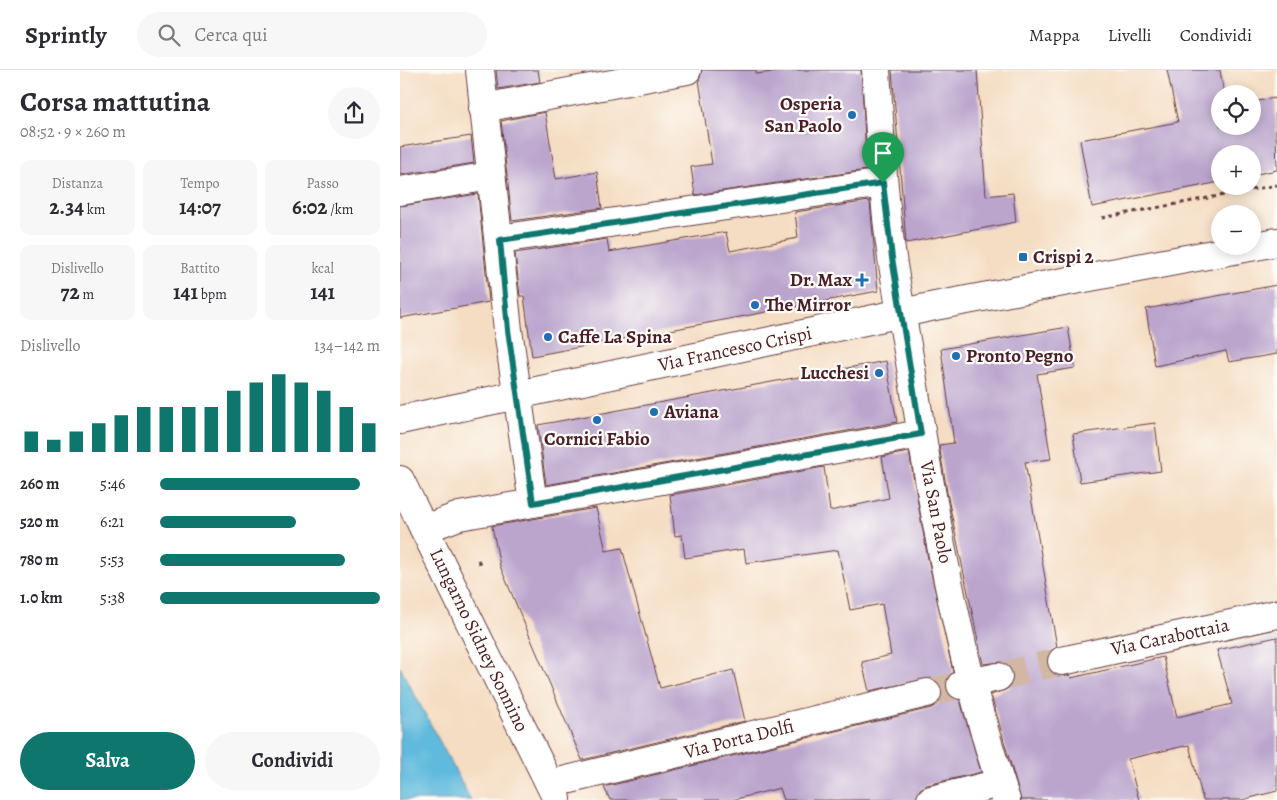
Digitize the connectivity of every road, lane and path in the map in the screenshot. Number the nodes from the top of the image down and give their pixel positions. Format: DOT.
graph roads {
  1 [pos="480,70"];
  2 [pos="687,70"];
  3 [pos="876,70"];
  4 [pos="483,108"];
  5 [pos="491,176"];
  6 [pos="883,183"];
  7 [pos="1277,185"];
  8 [pos="400,190"];
  9 [pos="1102,218"];
  10 [pos="500,240"];
  11 [pos="1277,242"];
  12 [pos="901,314"];
  13 [pos="518,395"];
  14 [pos="400,420"];
  15 [pos="921,434"];
  16 [pos="400,480"];
  17 [pos="533,503"];
  18 [pos="424,529"];
  19 [pos="478,560"];
  20 [pos="481,566"];
  21 [pos="1277,614"];
  22 [pos="1062,661"];
  23 [pos="927,693"];
  24 [pos="1003,791"];
  25 [pos="554,792"];
  26 [pos="931,800"];
  1 -- 4 [label="street"];
  2 -- 4 [label="street"];
  3 -- 6 [label="street, Via San Paolo"];
  4 -- 5 [label="street"];
  5 -- 8 [label="street"];
  5 -- 10 [label="street"];
  6 -- 10 [label="street"];
  6 -- 12 [label="street, Via San Paolo"];
  7 -- 9 [label="path"];
  10 -- 13 [label="street"];
  11 -- 12 [label="street, Via Francesco Crispi"];
  12 -- 13 [label="street, Via Francesco Crispi"];
  12 -- 15 [label="street, Via San Paolo"];
  13 -- 14 [label="street, Via Francesco Crispi"];
  13 -- 17 [label="street"];
  15 -- 17 [label="street"];
  15 -- 24 [label="street, Via San Paolo"];
  16 -- 18 [label="street, Lungarno Sidney Sonnino"];
  17 -- 18 [label="street"];
  18 -- 25 [label="street, Lungarno Sidney Sonnino"];
  19 -- 20 [label="path"];
  21 -- 22 [label="street, Via Carabottaia"];
  23 -- 25 [label="street, Via Porta Dolfi"];
  24 -- 26 [label="street"];
}
